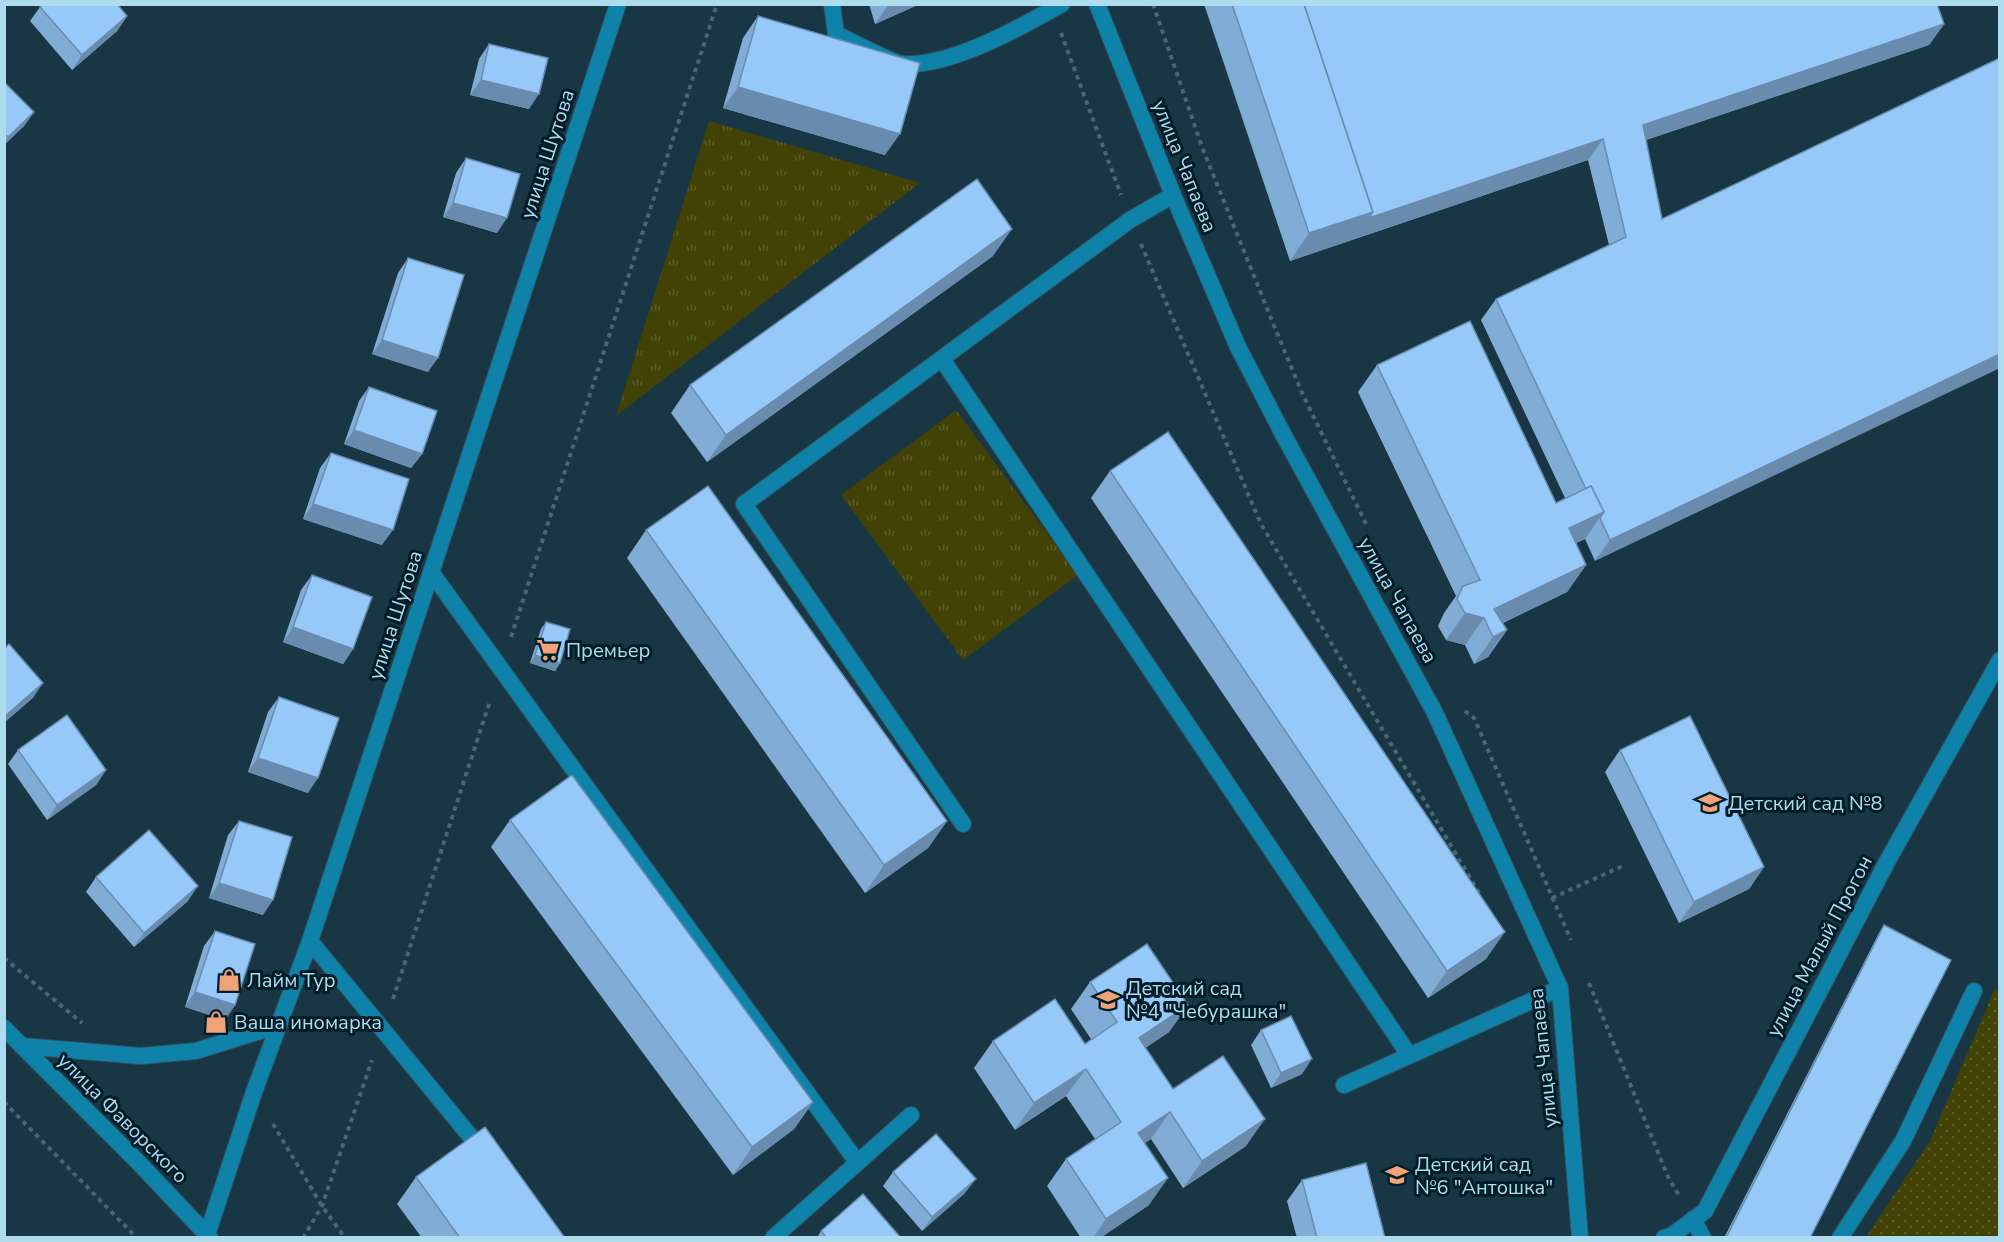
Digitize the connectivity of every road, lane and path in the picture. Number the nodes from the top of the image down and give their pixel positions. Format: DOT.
graph roads {
  1 [pos="618,4"];
  2 [pos="717,4"];
  3 [pos="832,4"];
  4 [pos="1097,4"];
  5 [pos="1154,4"];
  6 [pos="1057,7"];
  7 [pos="1173,195"];
  8 [pos="1130,220"];
  9 [pos="942,359"];
  10 [pos="1371,533"];
  11 [pos="431,572"];
  12 [pos="2000,660"];
  13 [pos="500,668"];
  14 [pos="1462,708"];
  15 [pos="963,824"];
  16 [pos="1625,865"];
  17 [pos="1479,894"];
  18 [pos="1554,897"];
  19 [pos="1525,911"];
  20 [pos="1572,940"];
  21 [pos="310,941"];
  22 [pos="1585,973"];
  23 [pos="1560,988"];
  24 [pos="1974,991"];
  25 [pos="279,1025"];
  26 [pos="4,1028"];
  27 [pos="382,1030"];
  28 [pos="22,1046"];
  29 [pos="1409,1055"];
  30 [pos="1344,1085"];
  31 [pos="4,1102"];
  32 [pos="911,1115"];
  33 [pos="857,1162"];
  34 [pos="494,1165"];
  35 [pos="1693,1219"];
  36 [pos="208,1236"];
  37 [pos="137,1238"];
  38 [pos="303,1238"];
  39 [pos="773,1238"];
  40 [pos="1580,1238"];
  41 [pos="1664,1238"];
  42 [pos="1703,1238"];
  43 [pos="1840,1238"];
  1 -- 11 [label="street, улица Шутова"];
  2 -- 13 [label="path"];
  3 -- 6 [label="street"];
  4 -- 7 [label="street, улица Чапаева"];
  5 -- 10 [label="path"];
  6 -- 8 [label="path"];
  7 -- 8 [label="street"];
  7 -- 19 [label="street, улица Чапаева"];
  8 -- 9 [label="street"];
  8 -- 17 [label="path"];
  9 -- 15 [label="street"];
  9 -- 29 [label="street"];
  11 -- 13 [label="street"];
  11 -- 21 [label="street, улица Шутова"];
  12 -- 35 [label="street, улица Малый Прогон"];
  13 -- 27 [label="path"];
  13 -- 33 [label="street"];
  14 -- 18 [label="path"];
  16 -- 18 [label="path"];
  18 -- 19 [label="path"];
  18 -- 20 [label="path"];
  19 -- 23 [label="street, улица Чапаева"];
  21 -- 25 [label="street, улица Шутова"];
  21 -- 27 [label="street"];
  22 -- 35 [label="path"];
  23 -- 29 [label="street"];
  23 -- 40 [label="street, улица Чапаева"];
  24 -- 43 [label="street"];
  25 -- 28 [label="street"];
  25 -- 36 [label="street, улица Шутова"];
  26 -- 28 [label="street, улица Фаворского"];
  27 -- 34 [label="street"];
  27 -- 38 [label="path"];
  28 -- 36 [label="street, улица Фаворского"];
  29 -- 30 [label="street"];
  31 -- 37 [label="path"];
  32 -- 33 [label="street"];
  33 -- 39 [label="street"];
  35 -- 41 [label="street, улица Малый Прогон"];
  35 -- 42 [label="street"];
}
